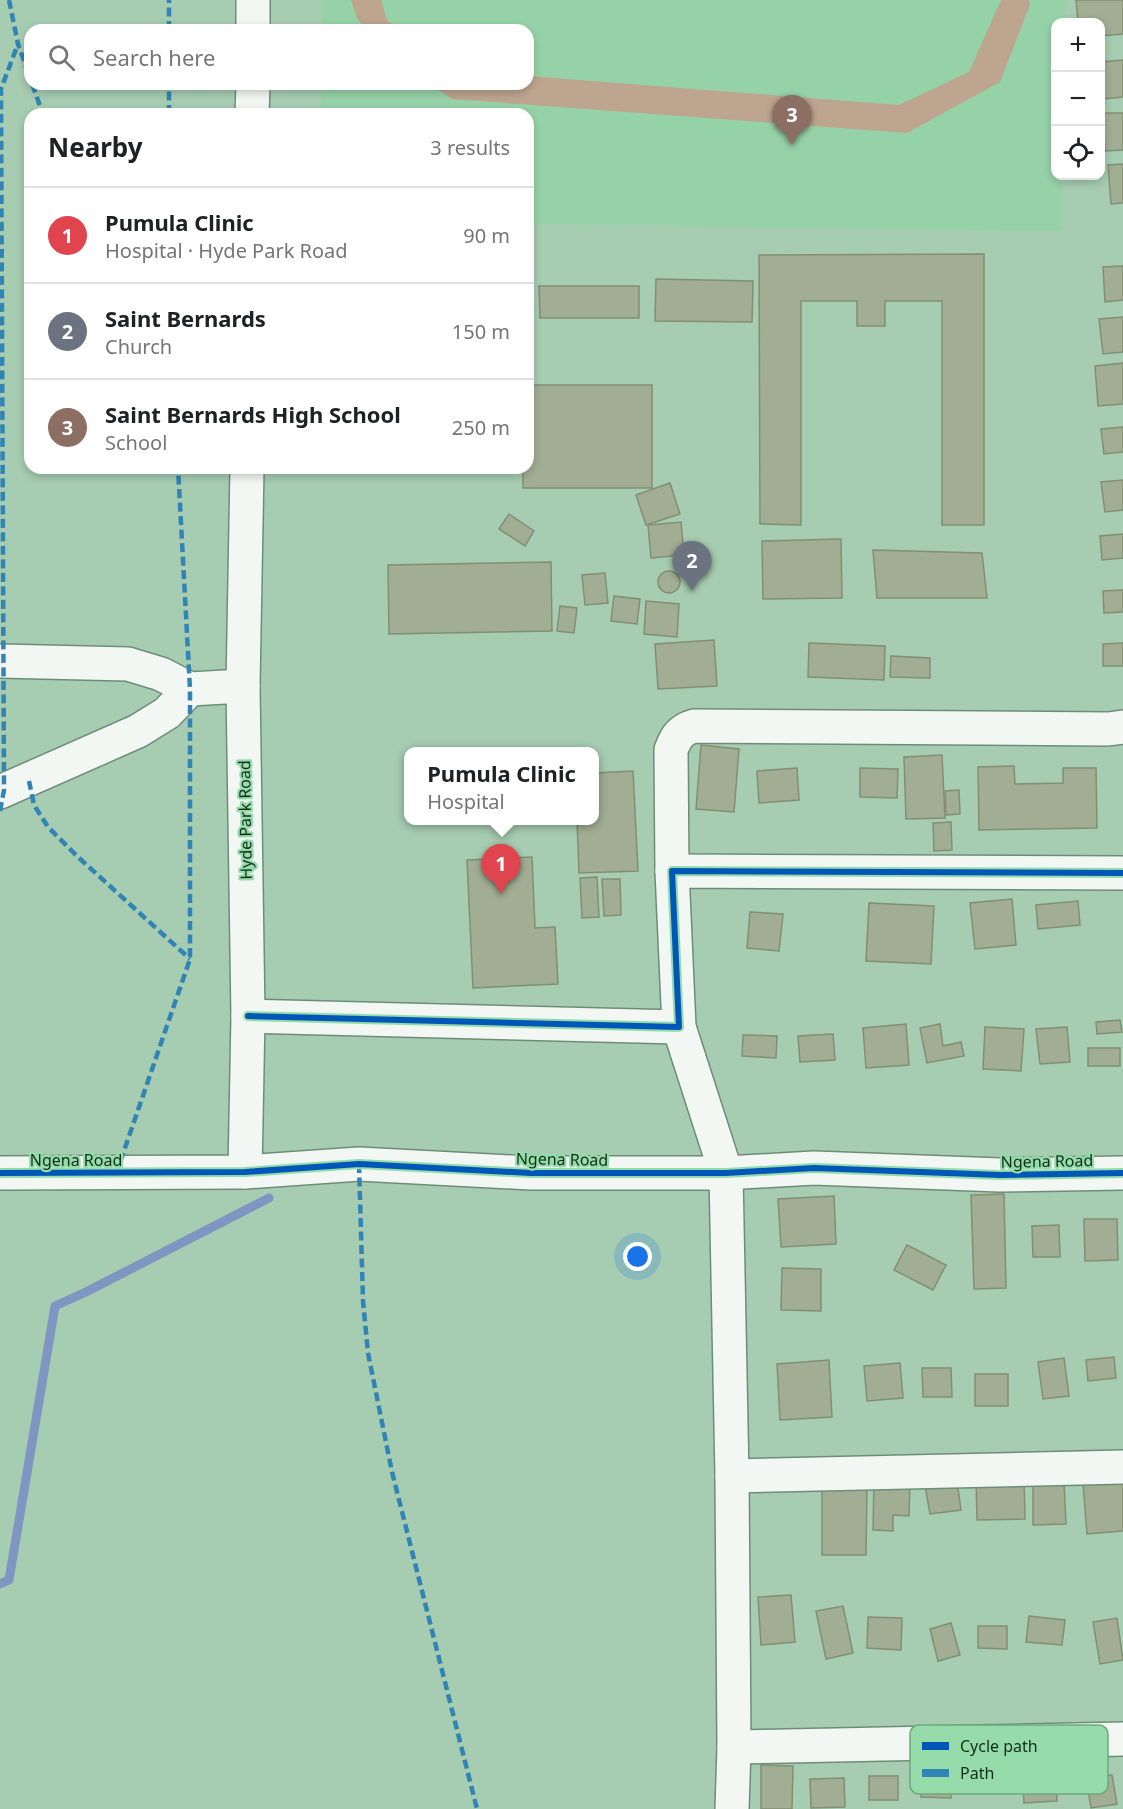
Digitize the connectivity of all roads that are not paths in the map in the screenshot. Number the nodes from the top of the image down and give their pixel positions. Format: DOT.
graph roads {
  1 [pos="253,0"];
  2 [pos="253,24"];
  3 [pos="253,90"];
  4 [pos="252,108"];
  5 [pos="248,474"];
  6 [pos="0,661"];
  7 [pos="243,686"];
  8 [pos="190,689"];
  9 [pos="1123,727"];
  10 [pos="0,792"];
  11 [pos="672,871"];
  12 [pos="1123,873"];
  13 [pos="248,1016"];
  14 [pos="679,1027"];
  15 [pos="245,1172"];
  16 [pos="0,1173"];
  17 [pos="726,1173"];
  18 [pos="1123,1173"];
  19 [pos="1123,1467"];
  20 [pos="732,1476"];
  21 [pos="1108,1739"];
  22 [pos="1123,1739"];
  23 [pos="910,1743"];
  24 [pos="734,1747"];
  25 [pos="732,1809"];
  1 -- 2 [label="street"];
  3 -- 4 [label="street"];
  5 -- 7 [label="street, Hyde Park Road"];
  6 -- 8 [label="street"];
  7 -- 8 [label="street"];
  7 -- 13 [label="street, Hyde Park Road"];
  8 -- 10 [label="street"];
  9 -- 11 [label="street"];
  11 -- 12 [label="street"];
  11 -- 14 [label="street"];
  13 -- 14 [label="street"];
  13 -- 15 [label="street, Hyde Park Road"];
  14 -- 17 [label="street"];
  15 -- 16 [label="street, Ngena Road"];
  15 -- 17 [label="street, Ngena Road"];
  17 -- 18 [label="street, Ngena Road"];
  17 -- 20 [label="street"];
  19 -- 20 [label="street"];
  20 -- 24 [label="street"];
  21 -- 22 [label="street"];
  23 -- 24 [label="street"];
  24 -- 25 [label="street"];
}
